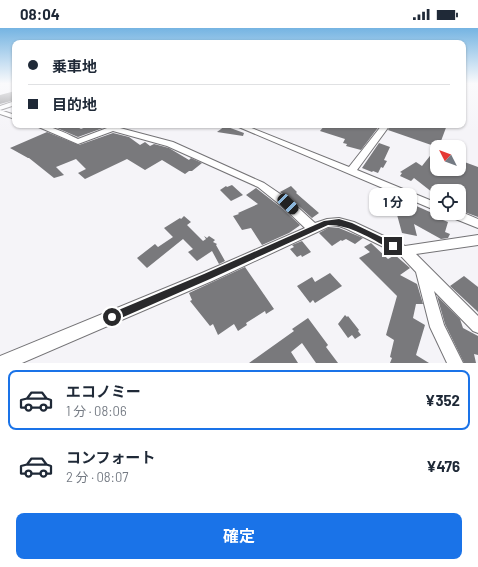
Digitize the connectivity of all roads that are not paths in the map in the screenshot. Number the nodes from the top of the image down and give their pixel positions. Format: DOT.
graph roads {
  1 [pos="12,104"];
  2 [pos="0,108"];
  3 [pos="0,112"];
  4 [pos="12,116"];
  5 [pos="48,128"];
  6 [pos="115,128"];
  7 [pos="120,128"];
  8 [pos="246,128"];
  9 [pos="384,128"];
  10 [pos="352,170"];
  11 [pos="430,204"];
  12 [pos="466,219"];
  13 [pos="478,224"];
  14 [pos="314,229"];
  15 [pos="478,240"];
  16 [pos="404,251"];
  17 [pos="421,268"];
  18 [pos="478,326"];
  19 [pos="3,363"];
  20 [pos="454,363"];
  1 -- 2 [label="street"];
  3 -- 4 [label="street"];
  5 -- 6 [label="street"];
  7 -- 14 [label="street"];
  8 -- 10 [label="street"];
  9 -- 10 [label="street"];
  10 -- 11 [label="street"];
  12 -- 13 [label="street"];
  14 -- 16 [label="street"];
  14 -- 19 [label="street"];
  15 -- 16 [label="street"];
  16 -- 17 [label="street"];
  17 -- 18 [label="street"];
  17 -- 20 [label="street"];
}
